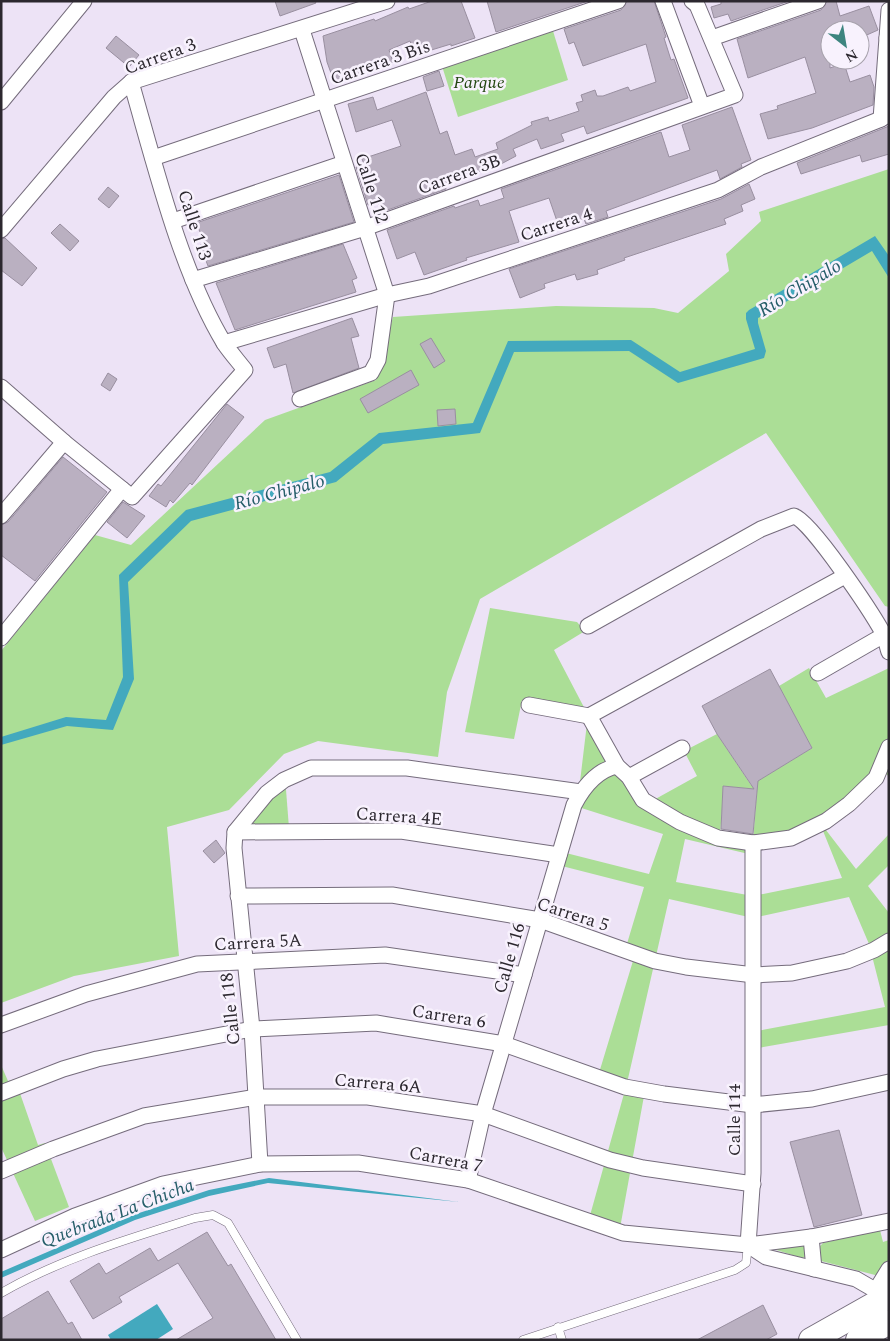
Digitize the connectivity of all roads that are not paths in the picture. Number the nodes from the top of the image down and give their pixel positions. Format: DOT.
graph roads {
  1 [pos="84,1"];
  2 [pos="387,1"];
  3 [pos="618,1"];
  4 [pos="663,1"];
  5 [pos="692,1"];
  6 [pos="818,1"];
  7 [pos="889,10"];
  8 [pos="302,30"];
  9 [pos="712,38"];
  10 [pos="887,45"];
  11 [pos="131,82"];
  12 [pos="324,100"];
  13 [pos="1,102"];
  14 [pos="702,106"];
  15 [pos="885,117"];
  16 [pos="153,158"];
  17 [pos="344,163"];
  18 [pos="173,221"];
  19 [pos="365,228"];
  20 [pos="1,230"];
  21 [pos="193,280"];
  22 [pos="387,296"];
  23 [pos="224,344"];
  24 [pos="1,387"];
  25 [pos="300,399"];
  26 [pos="64,442"];
  27 [pos="127,493"];
  28 [pos="1,516"];
  29 [pos="845,576"];
  30 [pos="588,626"];
  31 [pos="886,635"];
  32 [pos="1,638"];
  33 [pos="889,652"];
  34 [pos="818,673"];
  35 [pos="529,705"];
  36 [pos="589,716"];
  37 [pos="889,747"];
  38 [pos="682,748"];
  39 [pos="616,766"];
  40 [pos="629,777"];
  41 [pos="883,781"];
  42 [pos="581,792"];
  43 [pos="235,832"];
  44 [pos="753,844"];
  45 [pos="559,856"];
  46 [pos="238,896"];
  47 [pos="540,920"];
  48 [pos="889,941"];
  49 [pos="244,961"];
  50 [pos="524,975"];
  51 [pos="754,975"];
  52 [pos="1,1024"];
  53 [pos="252,1029"];
  54 [pos="504,1044"];
  55 [pos="889,1082"];
  56 [pos="1,1093"];
  57 [pos="256,1097"];
  58 [pos="753,1105"];
  59 [pos="484,1114"];
  60 [pos="260,1164"];
  61 [pos="1,1171"];
  62 [pos="468,1180"];
  63 [pos="753,1184"];
  64 [pos="889,1221"];
  65 [pos="812,1237"];
  66 [pos="748,1245"];
  67 [pos="1,1250"];
  68 [pos="814,1269"];
  69 [pos="889,1269"];
  70 [pos="1,1293"];
  71 [pos="884,1294"];
  72 [pos="889,1322"];
  73 [pos="558,1327"];
  74 [pos="297,1340"];
  75 [pos="523,1340"];
  76 [pos="562,1340"];
  77 [pos="811,1340"];
  78 [pos="858,1340"];
  1 -- 13 [label="street"];
  2 -- 8 [label="street, Carrera 3"];
  3 -- 12 [label="street, Carrera 3 Bis"];
  4 -- 14 [label="street"];
  5 -- 9 [label="street"];
  6 -- 9 [label="street"];
  7 -- 10 [label="street"];
  8 -- 11 [label="street, Carrera 3"];
  8 -- 12 [label="street, Calle 112"];
  9 -- 14 [label="street, Carrera 3B"];
  10 -- 15 [label="street"];
  11 -- 16 [label="street, Calle 113"];
  11 -- 20 [label="street, Carrera 3"];
  12 -- 16 [label="street, Carrera 3 Bis"];
  12 -- 17 [label="street, Calle 112"];
  14 -- 19 [label="street, Carrera 3B"];
  15 -- 22 [label="street, Carrera 4"];
  16 -- 18 [label="street, Calle 113"];
  17 -- 18 [label="street"];
  17 -- 19 [label="street, Calle 112"];
  18 -- 21 [label="street, Calle 113"];
  19 -- 21 [label="street, Carrera 3B"];
  19 -- 22 [label="street, Calle 112"];
  21 -- 23 [label="street, Calle 113"];
  22 -- 23 [label="street, Carrera 4"];
  22 -- 25 [label="street, Calle 112"];
  23 -- 27 [label="street, Calle 113"];
  24 -- 26 [label="street"];
  26 -- 27 [label="street"];
  26 -- 28 [label="street"];
  27 -- 32 [label="street"];
  29 -- 30 [label="street"];
  29 -- 31 [label="street"];
  29 -- 36 [label="street"];
  31 -- 33 [label="street"];
  31 -- 34 [label="street"];
  35 -- 36 [label="street"];
  36 -- 39 [label="street"];
  37 -- 41 [label="street"];
  38 -- 40 [label="street"];
  39 -- 40 [label="street"];
  39 -- 42 [label="street, Calle 116"];
  40 -- 44 [label="street"];
  41 -- 44 [label="street"];
  42 -- 43 [label="street"];
  42 -- 45 [label="street, Calle 116"];
  43 -- 45 [label="street, Carrera 4E"];
  43 -- 46 [label="street, Calle 118"];
  44 -- 51 [label="street, Calle 114"];
  45 -- 47 [label="street, Calle 116"];
  46 -- 47 [label="street, Carrera 5"];
  46 -- 49 [label="street, Calle 118"];
  47 -- 50 [label="street, Calle 116"];
  47 -- 51 [label="street, Carrera 5"];
  48 -- 51 [label="street, Carrera 5"];
  49 -- 50 [label="street, Carrera 5A"];
  49 -- 52 [label="street, Carrera 5A"];
  49 -- 53 [label="street, Calle 118"];
  50 -- 54 [label="street, Calle 116"];
  51 -- 58 [label="street, Calle 114"];
  53 -- 54 [label="street, Carrera 6"];
  53 -- 56 [label="street, Carrera 6"];
  53 -- 57 [label="street, Calle 118"];
  54 -- 58 [label="street, Carrera 6"];
  54 -- 59 [label="street, Calle 116"];
  55 -- 58 [label="street, Carrera 6"];
  57 -- 59 [label="street, Carrera 6A"];
  57 -- 60 [label="street, Calle 118"];
  57 -- 61 [label="street, Carrera 6A"];
  58 -- 63 [label="street, Calle 114"];
  59 -- 62 [label="street, Calle 116"];
  59 -- 63 [label="street, Carrera 6A"];
  60 -- 62 [label="street, Carrera 7"];
  60 -- 67 [label="street, Carrera 7"];
  62 -- 66 [label="street, Carrera 7"];
  63 -- 66 [label="street, Calle 114"];
  64 -- 65 [label="street, Carrera 7"];
  65 -- 66 [label="street, Carrera 7"];
  65 -- 68 [label="street"];
  66 -- 68 [label="street"];
  66 -- 73 [label="lane"];
  68 -- 71 [label="street"];
  69 -- 71 [label="street"];
  70 -- 74 [label="lane"];
  71 -- 77 [label="main road"];
  72 -- 78 [label="main road"];
  73 -- 75 [label="lane"];
  73 -- 76 [label="lane"];
}
